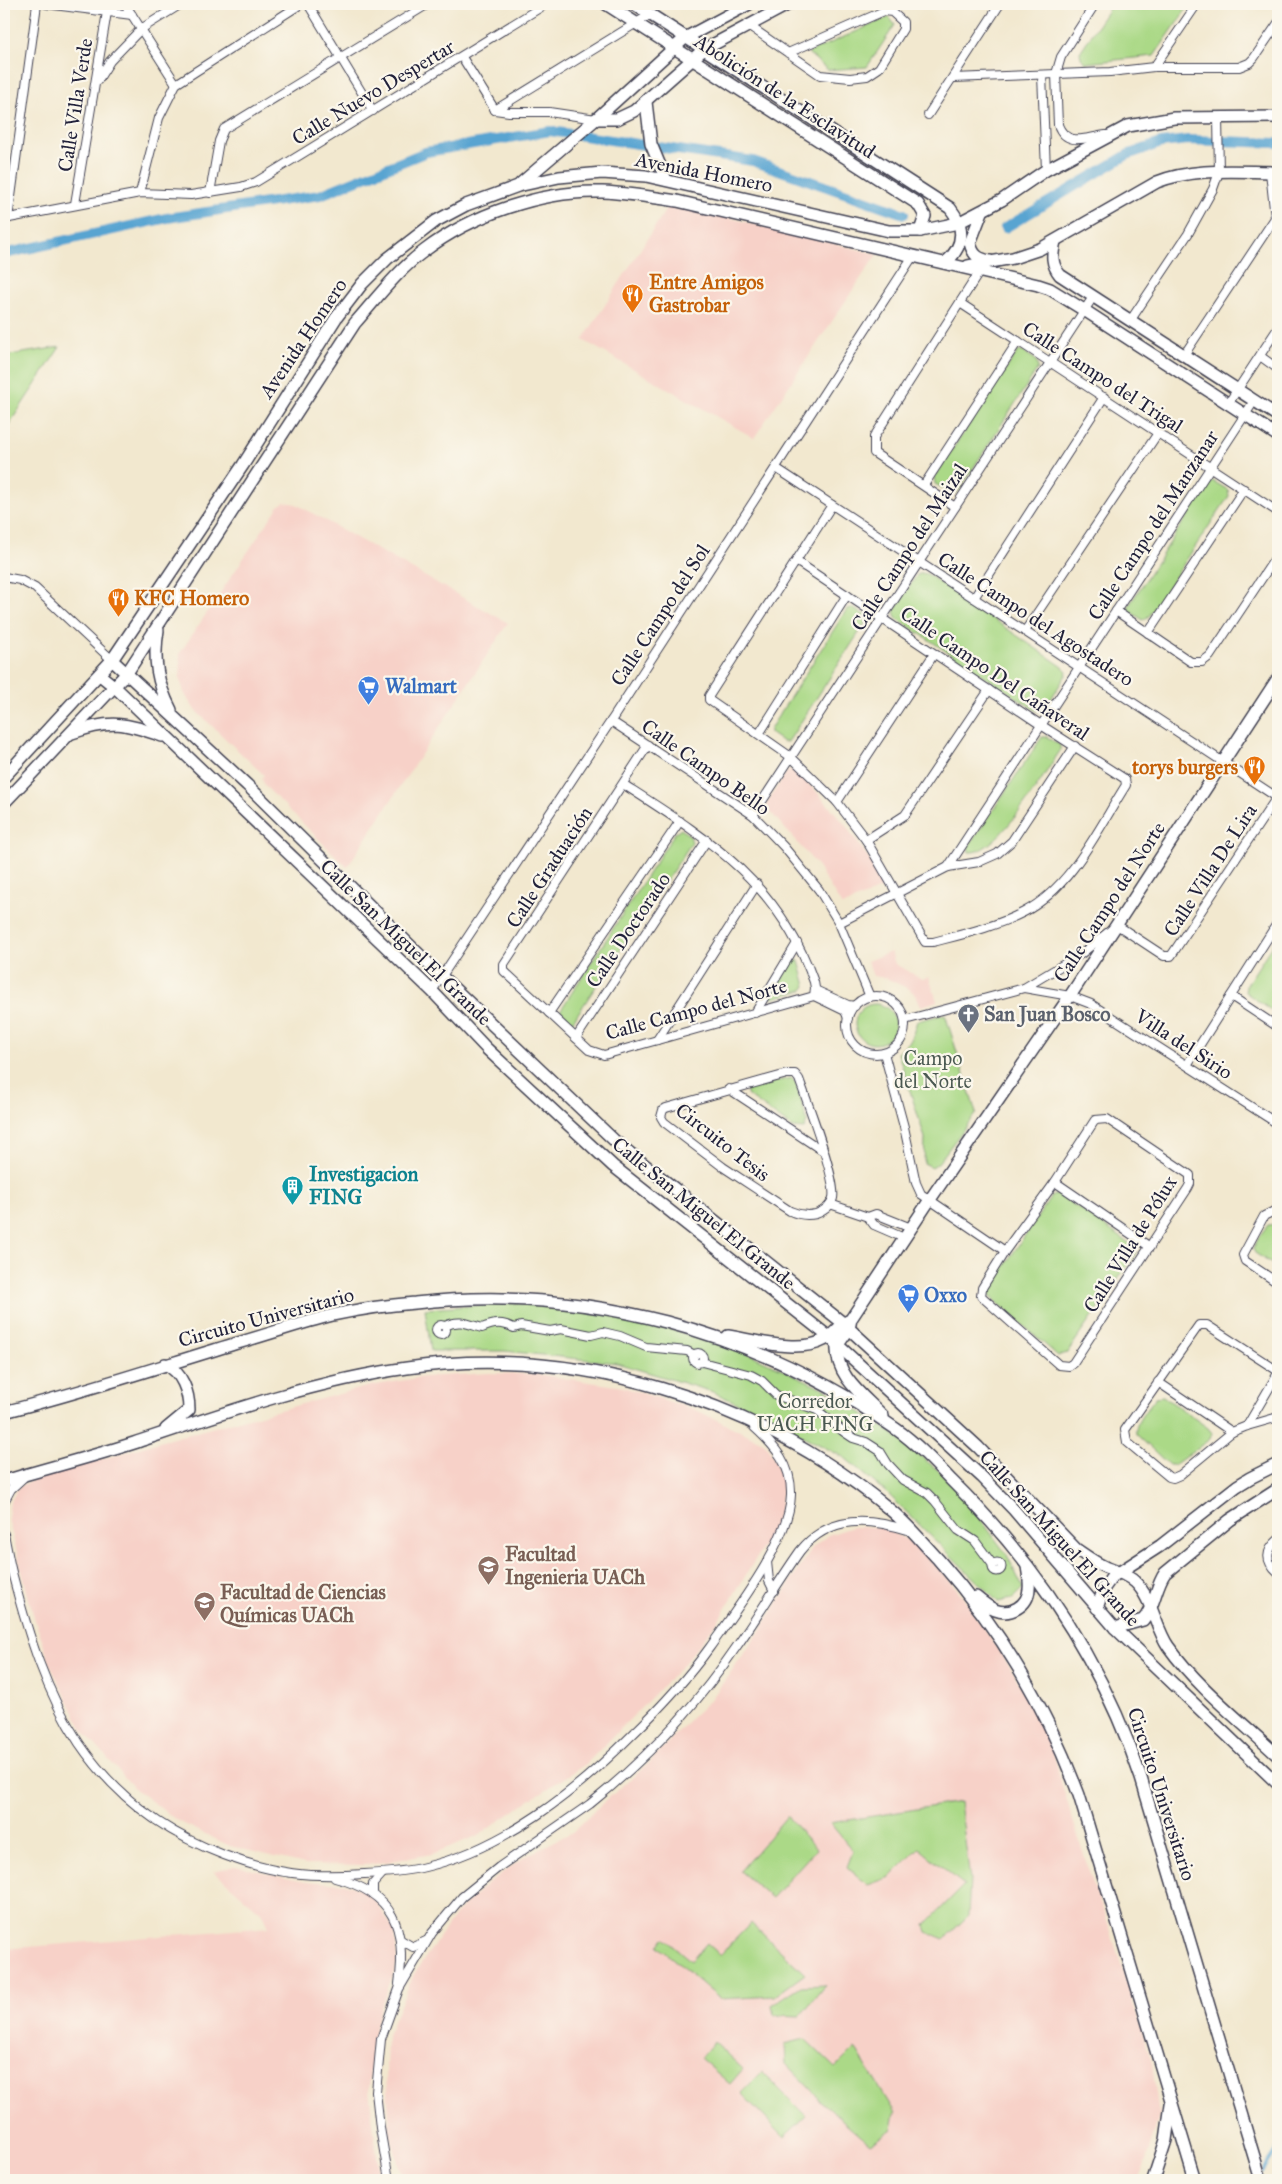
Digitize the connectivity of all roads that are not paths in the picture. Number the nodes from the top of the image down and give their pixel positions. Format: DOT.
graph roads {
  1 [pos="37,4"];
  2 [pos="46,4"];
  3 [pos="125,4"];
  4 [pos="181,4"];
  5 [pos="301,4"];
  6 [pos="308,4"];
  7 [pos="428,4"];
  8 [pos="546,4"];
  9 [pos="606,4"];
  10 [pos="634,4"];
  11 [pos="749,4"];
  12 [pos="787,4"];
  13 [pos="1000,4"];
  14 [pos="1095,4"];
  15 [pos="1197,4"];
  16 [pos="107,12"];
  17 [pos="651,14"];
  18 [pos="132,15"];
  19 [pos="1278,23"];
  20 [pos="637,24"];
  21 [pos="748,25"];
  22 [pos="141,29"];
  23 [pos="685,38"];
  24 [pos="674,47"];
  25 [pos="704,50"];
  26 [pos="788,53"];
  27 [pos="340,57"];
  28 [pos="462,57"];
  29 [pos="693,58"];
  30 [pos="1154,67"];
  31 [pos="1056,74"];
  32 [pos="1042,75"];
  33 [pos="953,78"];
  34 [pos="95,84"];
  35 [pos="176,84"];
  36 [pos="646,102"];
  37 [pos="495,110"];
  38 [pos="373,111"];
  39 [pos="928,115"];
  40 [pos="1278,116"];
  41 [pos="1218,117"];
  42 [pos="596,119"];
  43 [pos="1108,135"];
  44 [pos="1046,170"];
  45 [pos="1219,172"];
  46 [pos="1274,172"];
  47 [pos="666,180"];
  48 [pos="518,186"];
  49 [pos="140,193"];
  50 [pos="210,193"];
  51 [pos="75,204"];
  52 [pos="982,212"];
  53 [pos="1277,218"];
  54 [pos="6,219"];
  55 [pos="958,223"];
  56 [pos="920,231"];
  57 [pos="1055,241"];
  58 [pos="917,256"];
  59 [pos="994,262"];
  60 [pos="945,263"];
  61 [pos="962,267"];
  62 [pos="980,271"];
  63 [pos="1093,297"];
  64 [pos="960,303"];
  65 [pos="1084,310"];
  66 [pos="1130,321"];
  67 [pos="1278,328"];
  68 [pos="1018,341"];
  69 [pos="1184,355"];
  70 [pos="1260,356"];
  71 [pos="1050,362"];
  72 [pos="1278,368"];
  73 [pos="1237,390"];
  74 [pos="1104,397"];
  75 [pos="1254,401"];
  76 [pos="1228,404"];
  77 [pos="1245,414"];
  78 [pos="1278,416"];
  79 [pos="1158,433"];
  80 [pos="1278,436"];
  81 [pos="1210,467"];
  82 [pos="776,468"];
  83 [pos="924,485"];
  84 [pos="1244,489"];
  85 [pos="832,505"];
  86 [pos="955,507"];
  87 [pos="1278,512"];
  88 [pos="1278,554"];
  89 [pos="796,561"];
  90 [pos="919,562"];
  91 [pos="4,577"];
  92 [pos="847,595"];
  93 [pos="974,598"];
  94 [pos="1116,611"];
  95 [pos="882,618"];
  96 [pos="160,623"];
  97 [pos="1025,632"];
  98 [pos="1148,633"];
  99 [pos="934,654"];
  100 [pos="112,660"];
  101 [pos="1079,667"];
  102 [pos="127,673"];
  103 [pos="100,675"];
  104 [pos="1278,678"];
  105 [pos="115,687"];
  106 [pos="989,690"];
  107 [pos="175,719"];
  108 [pos="612,721"];
  109 [pos="1041,725"];
  110 [pos="759,734"];
  111 [pos="68,735"];
  112 [pos="167,738"];
  113 [pos="648,745"];
  114 [pos="1075,746"];
  115 [pos="791,757"];
  116 [pos="1224,762"];
  117 [pos="4,777"];
  118 [pos="623,784"];
  119 [pos="1278,798"];
  120 [pos="4,802"];
  121 [pos="837,802"];
  122 [pos="753,815"];
  123 [pos="680,821"];
  124 [pos="707,840"];
  125 [pos="866,840"];
  126 [pos="948,867"];
  127 [pos="757,884"];
  128 [pos="897,893"];
  129 [pos="1278,922"];
  130 [pos="838,923"];
  131 [pos="1117,925"];
  132 [pos="797,943"];
  133 [pos="503,968"];
  134 [pos="442,977"];
  135 [pos="1024,988"];
  136 [pos="432,991"];
  137 [pos="814,993"];
  138 [pos="1070,996"];
  139 [pos="1231,996"];
  140 [pos="870,997"];
  141 [pos="855,1006"];
  142 [pos="549,1013"];
  143 [pos="755,1013"];
  144 [pos="848,1018"];
  145 [pos="905,1020"];
  146 [pos="1278,1027"];
  147 [pos="576,1038"];
  148 [pos="657,1040"];
  149 [pos="884,1052"];
  150 [pos="1187,1065"];
  151 [pos="729,1089"];
  152 [pos="1278,1124"];
  153 [pos="823,1151"];
  154 [pos="1054,1182"];
  155 [pos="929,1201"];
  156 [pos="830,1204"];
  157 [pos="1278,1211"];
  158 [pos="868,1217"];
  159 [pos="908,1233"];
  160 [pos="1150,1247"];
  161 [pos="1005,1252"];
  162 [pos="1278,1282"];
  163 [pos="848,1324"];
  164 [pos="445,1326"];
  165 [pos="705,1332"];
  166 [pos="833,1342"];
  167 [pos="165,1364"];
  168 [pos="1278,1372"];
  169 [pos="1158,1382"];
  170 [pos="4,1412"];
  171 [pos="1278,1417"];
  172 [pos="743,1418"];
  173 [pos="1247,1426"];
  174 [pos="897,1430"];
  175 [pos="1232,1432"];
  176 [pos="161,1434"];
  177 [pos="1278,1464"];
  178 [pos="27,1474"];
  179 [pos="4,1481"];
  180 [pos="1278,1489"];
  181 [pos="4,1502"];
  182 [pos="912,1532"];
  183 [pos="4,1534"];
  184 [pos="1278,1540"];
  185 [pos="767,1560"];
  186 [pos="1026,1562"];
  187 [pos="4,1563"];
  188 [pos="993,1565"];
  189 [pos="1119,1572"];
  190 [pos="12,1573"];
  191 [pos="1278,1573"];
  192 [pos="959,1583"];
  193 [pos="774,1591"];
  194 [pos="1097,1608"];
  195 [pos="1150,1608"];
  196 [pos="1115,1628"];
  197 [pos="1278,1756"];
  198 [pos="1278,1784"];
  199 [pos="383,1873"];
  200 [pos="328,1877"];
  201 [pos="373,1894"];
  202 [pos="401,1940"];
  203 [pos="427,1941"];
  204 [pos="398,1989"];
  205 [pos="1172,2100"];
  206 [pos="389,2180"];
  207 [pos="1153,2180"];
  208 [pos="1194,2180"];
  209 [pos="1261,2180"];
  1 -- 54 [label="street"];
  2 -- 16 [label="street"];
  3 -- 18 [label="street"];
  4 -- 22 [label="street"];
  5 -- 35 [label="street"];
  6 -- 27 [label="street"];
  7 -- 27 [label="street"];
  8 -- 28 [label="street, Calle Nuevo Despertar"];
  9 -- 20 [label="main road, Abolición de la Esclavitud"];
  10 -- 17 [label="main road, Abolición de la Esclavitud"];
  11 -- 23 [label="main road"];
  12 -- 21 [label="main road"];
  13 -- 33 [label="street"];
  14 -- 31 [label="street"];
  15 -- 30 [label="street"];
  16 -- 18 [label="street"];
  16 -- 34 [label="street, Calle Villa Verde"];
  17 -- 20 [label="street"];
  17 -- 23 [label="main road, Abolición de la Esclavitud"];
  18 -- 22 [label="street"];
  19 -- 30 [label="street"];
  20 -- 24 [label="main road, Abolición de la Esclavitud"];
  20 -- 37 [label="street"];
  21 -- 25 [label="main road"];
  21 -- 26 [label="street"];
  22 -- 34 [label="street"];
  22 -- 35 [label="street"];
  23 -- 24 [label="main road"];
  23 -- 25 [label="main road, Abolición de la Esclavitud"];
  24 -- 29 [label="main road, Abolición de la Esclavitud"];
  24 -- 42 [label="main road"];
  25 -- 29 [label="main road"];
  25 -- 55 [label="main road, Abolición de la Esclavitud"];
  26 -- 26 [label="street"];
  27 -- 38 [label="street"];
  27 -- 50 [label="street"];
  28 -- 37 [label="street"];
  28 -- 38 [label="street, Calle Nuevo Despertar"];
  29 -- 36 [label="main road"];
  29 -- 56 [label="main road, Abolición de la Esclavitud"];
  30 -- 31 [label="street"];
  31 -- 32 [label="street"];
  31 -- 43 [label="street"];
  32 -- 33 [label="street"];
  32 -- 44 [label="street"];
  33 -- 39 [label="street"];
  34 -- 51 [label="street, Calle Villa Verde"];
  35 -- 49 [label="street"];
  36 -- 42 [label="main road"];
  36 -- 47 [label="main road"];
  37 -- 42 [label="street"];
  38 -- 50 [label="street, Calle Nuevo Despertar"];
  40 -- 41 [label="main road, Avenida Homero"];
  41 -- 43 [label="main road, Avenida Homero"];
  41 -- 45 [label="street"];
  42 -- 48 [label="main road"];
  43 -- 44 [label="main road, Avenida Homero"];
  44 -- 52 [label="main road, Avenida Homero"];
  45 -- 46 [label="main road"];
  45 -- 57 [label="main road"];
  45 -- 66 [label="street"];
  46 -- 53 [label="street"];
  47 -- 48 [label="main road, Avenida Homero"];
  47 -- 56 [label="main road, Avenida Homero"];
  48 -- 100 [label="main road, Avenida Homero"];
  49 -- 50 [label="street, Calle Nuevo Despertar"];
  49 -- 51 [label="street, Calle Nuevo Despertar"];
  51 -- 54 [label="street, Calle Nuevo Despertar"];
  52 -- 55 [label="main road, Avenida Homero"];
  52 -- 59 [label="main road"];
  53 -- 69 [label="street"];
  55 -- 56 [label="main road, Avenida Homero"];
  55 -- 60 [label="main road"];
  57 -- 59 [label="main road"];
  57 -- 63 [label="main road"];
  58 -- 60 [label="main road, Avenida Homero"];
  58 -- 82 [label="street, Calle Campo del Sol"];
  58 -- 96 [label="main road, Avenida Homero"];
  59 -- 61 [label="main road"];
  60 -- 61 [label="main road, Avenida Homero"];
  61 -- 62 [label="main road, Avenida Homero"];
  62 -- 64 [label="street"];
  62 -- 65 [label="main road, Avenida Homero"];
  63 -- 65 [label="street, Calle Campo del Maizal"];
  63 -- 66 [label="main road"];
  64 -- 68 [label="street, Calle Campo del Trigal"];
  64 -- 83 [label="street"];
  65 -- 71 [label="street, Calle Campo del Maizal"];
  65 -- 76 [label="main road, Avenida Homero"];
  66 -- 69 [label="main road"];
  67 -- 70 [label="street"];
  68 -- 71 [label="street, Calle Campo del Trigal"];
  68 -- 83 [label="street"];
  69 -- 73 [label="main road"];
  70 -- 72 [label="street"];
  70 -- 73 [label="street"];
  71 -- 74 [label="street, Calle Campo del Trigal"];
  71 -- 86 [label="street, Calle Campo del Maizal"];
  73 -- 75 [label="main road"];
  73 -- 76 [label="street"];
  74 -- 79 [label="street, Calle Campo del Trigal"];
  74 -- 93 [label="street"];
  75 -- 77 [label="street, Calle Campo del Manzanar"];
  75 -- 78 [label="main road"];
  76 -- 77 [label="main road, Avenida Homero"];
  77 -- 80 [label="main road, Avenida Homero"];
  77 -- 81 [label="street, Calle Campo del Manzanar"];
  79 -- 81 [label="street, Calle Campo del Trigal"];
  79 -- 97 [label="street"];
  81 -- 84 [label="street, Calle Campo del Trigal"];
  81 -- 94 [label="street, Calle Campo del Manzanar"];
  82 -- 85 [label="street, Calle Campo del Agostadero"];
  82 -- 108 [label="street, Calle Campo del Sol"];
  83 -- 86 [label="street"];
  84 -- 87 [label="street, Calle Campo del Trigal"];
  84 -- 98 [label="street"];
  85 -- 89 [label="street"];
  85 -- 90 [label="street, Calle Campo del Agostadero"];
  86 -- 90 [label="street, Calle Campo del Maizal"];
  88 -- 98 [label="street"];
  89 -- 92 [label="street, Calle Campo Del Cañaveral"];
  89 -- 110 [label="street"];
  90 -- 93 [label="street, Calle Campo del Agostadero"];
  90 -- 95 [label="street, Calle Campo del Maizal"];
  91 -- 100 [label="street"];
  92 -- 95 [label="street, Calle Campo Del Cañaveral"];
  92 -- 110 [label="street"];
  93 -- 97 [label="street, Calle Campo del Agostadero"];
  94 -- 98 [label="street"];
  94 -- 101 [label="street, Calle Campo del Manzanar"];
  95 -- 99 [label="street, Calle Campo Del Cañaveral"];
  95 -- 115 [label="street, Calle Campo del Maizal"];
  96 -- 102 [label="main road, Avenida Homero"];
  96 -- 107 [label="main road"];
  97 -- 101 [label="street, Calle Campo del Agostadero"];
  99 -- 106 [label="street, Calle Campo Del Cañaveral"];
  99 -- 121 [label="street"];
  100 -- 102 [label="main road, Calle San Miguel El Grande"];
  100 -- 103 [label="main road, Avenida Homero"];
  101 -- 109 [label="street, Calle Campo del Manzanar"];
  101 -- 116 [label="street, Calle Campo del Agostadero"];
  102 -- 105 [label="main road, Avenida Homero"];
  102 -- 107 [label="main road, Calle San Miguel El Grande"];
  103 -- 105 [label="main road, Calle San Miguel El Grande"];
  103 -- 117 [label="main road, Avenida Homero"];
  104 -- 116 [label="main road, Calle Campo del Norte"];
  105 -- 111 [label="main road, Avenida Homero"];
  105 -- 112 [label="main road, Calle San Miguel El Grande"];
  106 -- 109 [label="street, Calle Campo Del Cañaveral"];
  106 -- 125 [label="street"];
  107 -- 134 [label="main road, Calle San Miguel El Grande"];
  108 -- 113 [label="street, Calle Campo Bello"];
  108 -- 134 [label="street, Calle Campo del Sol"];
  109 -- 114 [label="street, Calle Campo Del Cañaveral"];
  109 -- 126 [label="street, Calle Campo del Manzanar"];
  110 -- 115 [label="street"];
  111 -- 112 [label="main road"];
  111 -- 120 [label="main road, Avenida Homero"];
  112 -- 136 [label="main road, Calle San Miguel El Grande"];
  113 -- 118 [label="street, Calle Graduación"];
  113 -- 122 [label="street, Calle Campo Bello"];
  114 -- 126 [label="street"];
  114 -- 128 [label="street, Calle Campo Del Cañaveral"];
  115 -- 121 [label="street"];
  115 -- 122 [label="street, Calle Campo del Maizal"];
  116 -- 119 [label="street, Calle Campo del Agostadero"];
  116 -- 131 [label="main road, Calle Campo del Norte"];
  118 -- 123 [label="street"];
  118 -- 133 [label="street, Calle Graduación"];
  119 -- 131 [label="street, Calle Villa De Lira"];
  121 -- 125 [label="street"];
  122 -- 130 [label="street, Calle Campo Bello"];
  123 -- 124 [label="street"];
  123 -- 142 [label="street, Calle Doctorado"];
  124 -- 127 [label="street"];
  124 -- 147 [label="street, Calle Doctorado"];
  125 -- 128 [label="street"];
  126 -- 128 [label="street"];
  127 -- 132 [label="street"];
  127 -- 148 [label="street"];
  128 -- 130 [label="street"];
  129 -- 139 [label="street"];
  130 -- 140 [label="street, Calle Campo Bello"];
  131 -- 135 [label="street, Calle Campo del Norte"];
  131 -- 138 [label="main road, Calle Campo del Norte"];
  132 -- 137 [label="street"];
  132 -- 143 [label="street"];
  133 -- 142 [label="street, Calle Campo del Norte"];
  134 -- 136 [label="street, Calle Campo del Sol"];
  134 -- 163 [label="main road, Calle San Miguel El Grande"];
  135 -- 138 [label="street, Calle Campo del Norte"];
  135 -- 145 [label="street, Calle Campo del Norte"];
  136 -- 166 [label="main road, Calle San Miguel El Grande"];
  137 -- 141 [label="street, Calle Campo del Norte"];
  137 -- 143 [label="street, Calle Campo del Norte"];
  137 -- 144 [label="street, Calle Campo del Norte"];
  138 -- 150 [label="street, Villa del Sirio"];
  138 -- 155 [label="main road, Calle Campo del Norte"];
  139 -- 146 [label="street"];
  139 -- 150 [label="street"];
  140 -- 141 [label="street"];
  140 -- 145 [label="street"];
  141 -- 144 [label="street"];
  142 -- 147 [label="street, Calle Campo del Norte"];
  143 -- 148 [label="street, Calle Campo del Norte"];
  144 -- 149 [label="street"];
  145 -- 149 [label="street"];
  147 -- 148 [label="street, Calle Campo del Norte"];
  149 -- 155 [label="street"];
  150 -- 152 [label="street, Villa del Sirio"];
  151 -- 153 [label="street"];
  151 -- 153 [label="street, Circuito Tesis"];
  151 -- 156 [label="street, Circuito Tesis"];
  153 -- 156 [label="street, Circuito Tesis"];
  154 -- 160 [label="street"];
  154 -- 160 [label="street, Calle Villa de Pólux"];
  154 -- 161 [label="street, Calle Villa de Pólux"];
  155 -- 159 [label="main road, Calle Campo del Norte"];
  155 -- 161 [label="street"];
  156 -- 158 [label="street"];
  157 -- 162 [label="street"];
  158 -- 159 [label="street"];
  158 -- 159 [label="street"];
  159 -- 163 [label="main road, Calle Campo del Norte"];
  160 -- 161 [label="street, Calle Villa de Pólux"];
  163 -- 166 [label="main road, Calle Campo del Norte"];
  163 -- 189 [label="main road, Calle San Miguel El Grande"];
  164 -- 188 [label="street"];
  165 -- 166 [label="main road"];
  165 -- 167 [label="main road, Circuito Universitario"];
  165 -- 174 [label="main road, Circuito Universitario"];
  166 -- 174 [label="main road"];
  166 -- 194 [label="main road, Calle San Miguel El Grande"];
  167 -- 170 [label="main road, Circuito Universitario"];
  167 -- 176 [label="main road"];
  168 -- 169 [label="street"];
  168 -- 173 [label="street"];
  169 -- 175 [label="street"];
  169 -- 175 [label="street"];
  171 -- 173 [label="street"];
  172 -- 176 [label="main road"];
  172 -- 182 [label="main road"];
  172 -- 185 [label="street"];
  173 -- 175 [label="street"];
  174 -- 186 [label="main road, Circuito Universitario"];
  176 -- 178 [label="main road"];
  177 -- 189 [label="main road"];
  178 -- 179 [label="main road"];
  178 -- 181 [label="street"];
  180 -- 195 [label="main road"];
  182 -- 192 [label="main road"];
  182 -- 193 [label="street"];
  183 -- 190 [label="street"];
  184 -- 191 [label="street"];
  185 -- 193 [label="street"];
  185 -- 199 [label="street"];
  186 -- 192 [label="main road"];
  186 -- 209 [label="main road, Circuito Universitario"];
  187 -- 190 [label="street"];
  189 -- 194 [label="main road"];
  189 -- 195 [label="main road, Calle San Miguel El Grande"];
  190 -- 200 [label="street"];
  192 -- 205 [label="main road"];
  193 -- 203 [label="street"];
  194 -- 196 [label="main road, Calle San Miguel El Grande"];
  195 -- 196 [label="main road"];
  195 -- 197 [label="main road, Calle San Miguel El Grande"];
  196 -- 198 [label="main road, Calle San Miguel El Grande"];
  199 -- 200 [label="street"];
  199 -- 201 [label="street"];
  200 -- 201 [label="street"];
  201 -- 202 [label="street"];
  202 -- 203 [label="street"];
  202 -- 204 [label="street"];
  203 -- 204 [label="street"];
  204 -- 206 [label="street"];
  205 -- 207 [label="main road"];
  205 -- 208 [label="main road"];
}
